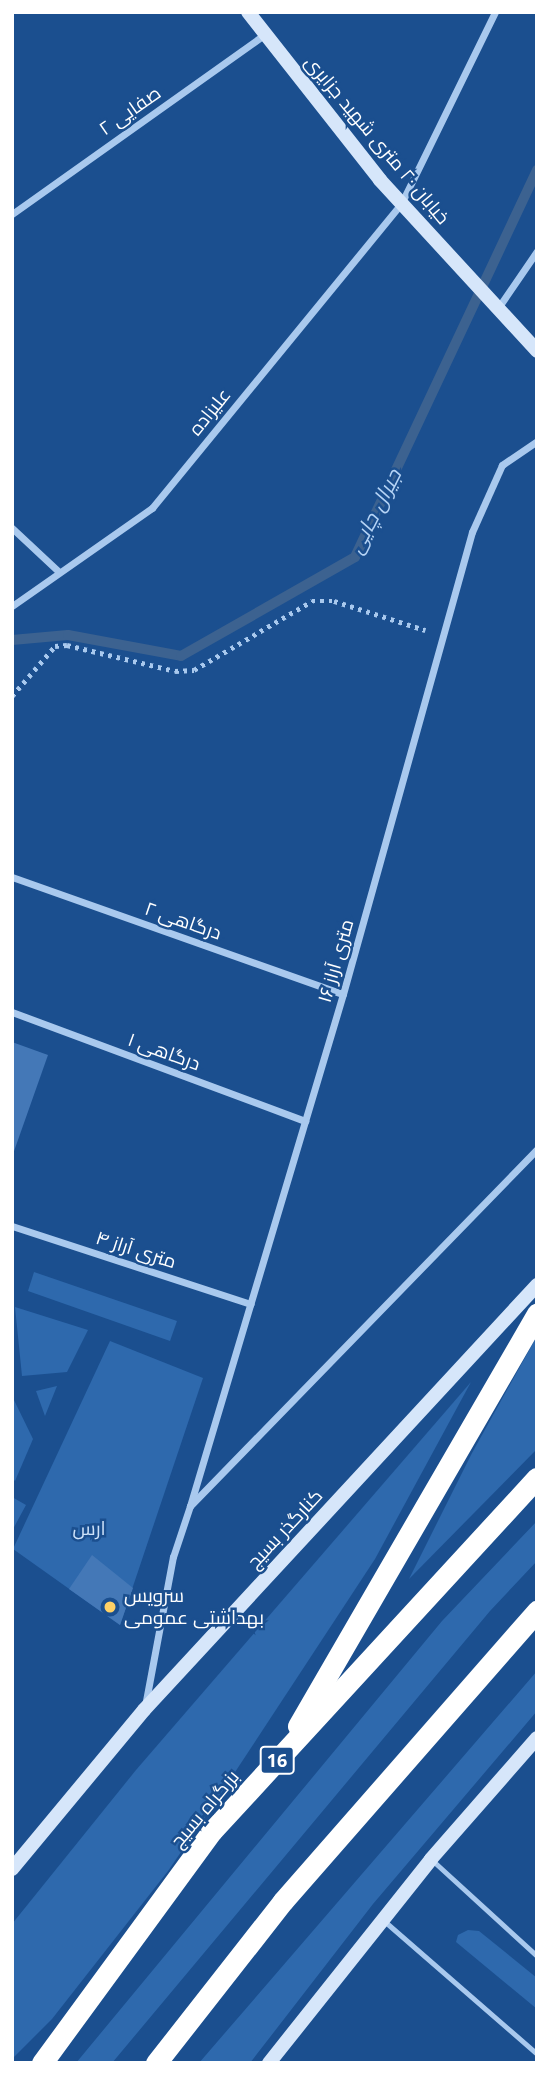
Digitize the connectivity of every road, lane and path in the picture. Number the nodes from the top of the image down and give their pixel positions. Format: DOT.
graph roads {
  1 [pos="248,12"];
  2 [pos="495,12"];
  3 [pos="265,34"];
  4 [pos="401,204"];
  5 [pos="12,214"];
  6 [pos="537,251"];
  7 [pos="498,308"];
  8 [pos="537,351"];
  9 [pos="537,441"];
  10 [pos="12,528"];
  11 [pos="58,571"];
  12 [pos="12,606"];
  13 [pos="443,636"];
  14 [pos="12,696"];
  15 [pos="12,877"];
  16 [pos="344,994"];
  17 [pos="12,1012"];
  18 [pos="305,1121"];
  19 [pos="537,1149"];
  20 [pos="12,1226"];
  21 [pos="537,1284"];
  22 [pos="251,1304"];
  23 [pos="537,1313"];
  24 [pos="537,1478"];
  25 [pos="190,1506"];
  26 [pos="537,1611"];
  27 [pos="144,1710"];
  28 [pos="537,1738"];
  29 [pos="278,1760"];
  30 [pos="431,1859"];
  31 [pos="12,1869"];
  32 [pos="383,1920"];
  33 [pos="537,1956"];
  34 [pos="537,2054"];
  35 [pos="42,2063"];
  36 [pos="156,2063"];
  37 [pos="269,2063"];
  1 -- 3 [label="main road, خیابان ۲۰ متری شهید جزایری"];
  2 -- 4 [label="street, علیزاده"];
  3 -- 4 [label="main road, خیابان ۲۰ متری شهید جزایری"];
  3 -- 5 [label="street, صفایی ۲"];
  4 -- 7 [label="main road, خیابان ۲۰ متری شهید جزایری"];
  4 -- 11 [label="street, علیزاده"];
  6 -- 7 [label="street"];
  7 -- 8 [label="main road, خیابان ۲۰ متری شهید جزایری"];
  9 -- 13 [label="street, ۱۶ متری آراز"];
  10 -- 11 [label="street"];
  11 -- 12 [label="street, علیزاده"];
  13 -- 14 [label="path"];
  13 -- 16 [label="street, ۱۶ متری آراز"];
  15 -- 16 [label="street, درگاهی ۲"];
  16 -- 18 [label="street, ۱۶ متری آراز"];
  17 -- 18 [label="street, درگاهی ۱"];
  18 -- 22 [label="street, ۱۶ متری آراز"];
  19 -- 25 [label="street"];
  20 -- 22 [label="street, ۴ متری آراز"];
  21 -- 27 [label="main road, کنارگذر بسیج"];
  22 -- 25 [label="street, ۱۶ متری آراز"];
  23 -- 29 [label="highway"];
  24 -- 29 [label="highway, بزرگراه بسیج / 16"];
  25 -- 27 [label="street, ۱۶ متری آراز"];
  26 -- 36 [label="highway"];
  27 -- 31 [label="main road, کنارگذر بسیج"];
  28 -- 30 [label="main road"];
  29 -- 35 [label="highway, بزرگراه بسیج / 16"];
  30 -- 32 [label="main road"];
  30 -- 33 [label="lane"];
  32 -- 34 [label="lane"];
  32 -- 37 [label="main road"];
}
